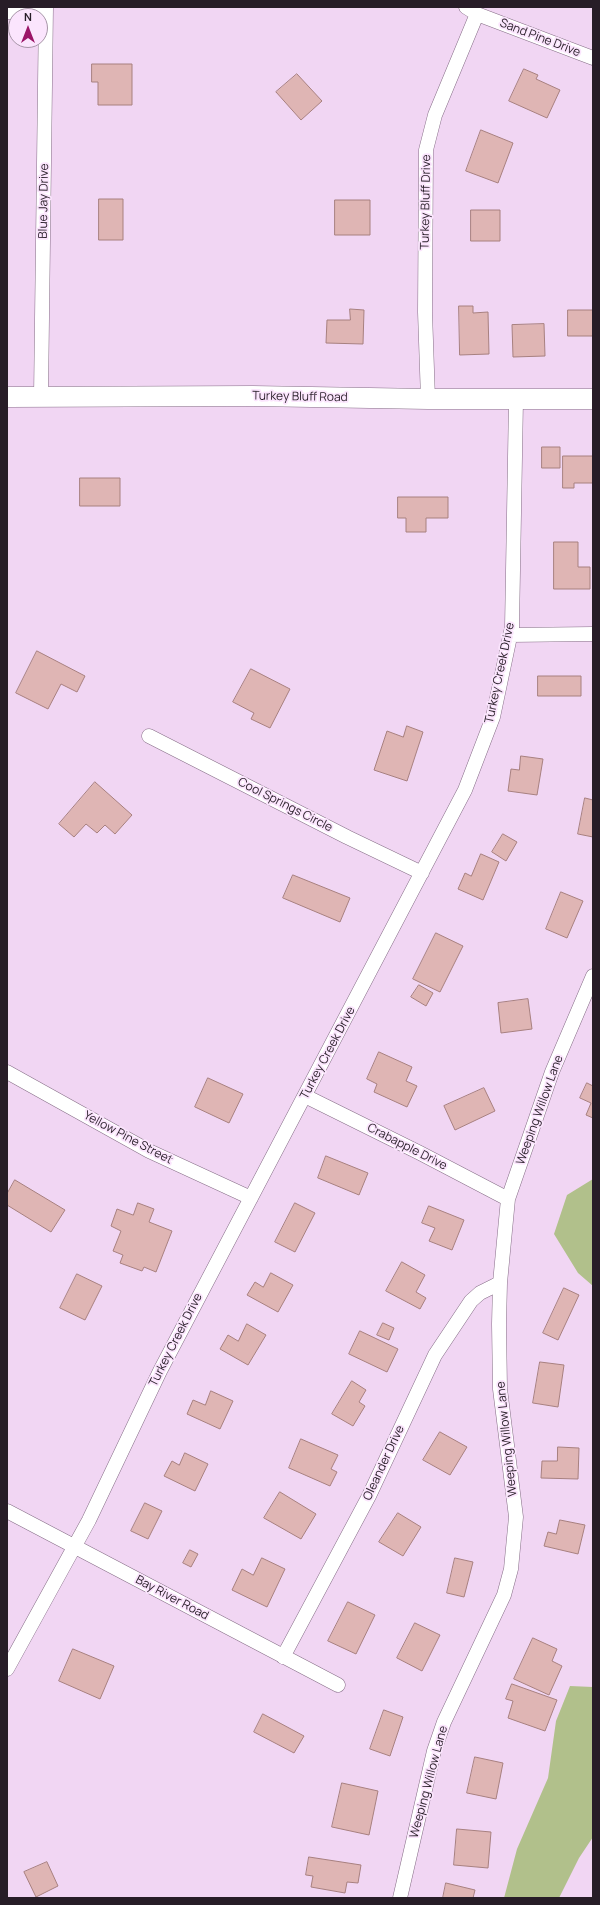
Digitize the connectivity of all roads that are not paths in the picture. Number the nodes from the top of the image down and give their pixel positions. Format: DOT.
graph roads {
  1 [pos="472,10"];
  2 [pos="45,48"];
  3 [pos="593,58"];
  4 [pos="41,396"];
  5 [pos="7,397"];
  6 [pos="428,399"];
  7 [pos="593,399"];
  8 [pos="516,400"];
  9 [pos="593,634"];
  10 [pos="510,635"];
  11 [pos="149,736"];
  12 [pos="422,873"];
  13 [pos="593,976"];
  14 [pos="7,1072"];
  15 [pos="305,1096"];
  16 [pos="251,1198"];
  17 [pos="508,1199"];
  18 [pos="500,1283"];
  19 [pos="7,1511"];
  20 [pos="75,1546"];
  21 [pos="283,1657"];
  22 [pos="7,1669"];
  23 [pos="338,1685"];
  24 [pos="400,1898"];
  1 -- 3 [label="street, Sand Pine Drive"];
  1 -- 6 [label="street, Turkey Bluff Drive"];
  2 -- 4 [label="street, Blue Jay Drive"];
  4 -- 5 [label="street, Turkey Bluff Road"];
  4 -- 6 [label="street, Turkey Bluff Road"];
  6 -- 8 [label="street, Turkey Bluff Road"];
  7 -- 8 [label="street, Turkey Bluff Road"];
  8 -- 10 [label="street, Turkey Creek Drive"];
  9 -- 10 [label="street"];
  10 -- 12 [label="street, Turkey Creek Drive"];
  11 -- 12 [label="street, Cool Springs Circle"];
  12 -- 15 [label="street, Turkey Creek Drive"];
  13 -- 17 [label="street, Weeping Willow Lane"];
  14 -- 16 [label="street, Yellow Pine Street"];
  15 -- 16 [label="street, Turkey Creek Drive"];
  15 -- 17 [label="street, Crabapple Drive"];
  16 -- 20 [label="street, Turkey Creek Drive"];
  17 -- 18 [label="street, Weeping Willow Lane"];
  18 -- 21 [label="street, Oleander Drive"];
  18 -- 24 [label="street, Weeping Willow Lane"];
  19 -- 20 [label="street, Bay River Road"];
  20 -- 21 [label="street, Bay River Road"];
  20 -- 22 [label="street, Turkey Creek Drive"];
  21 -- 23 [label="street, Bay River Road"];
}
